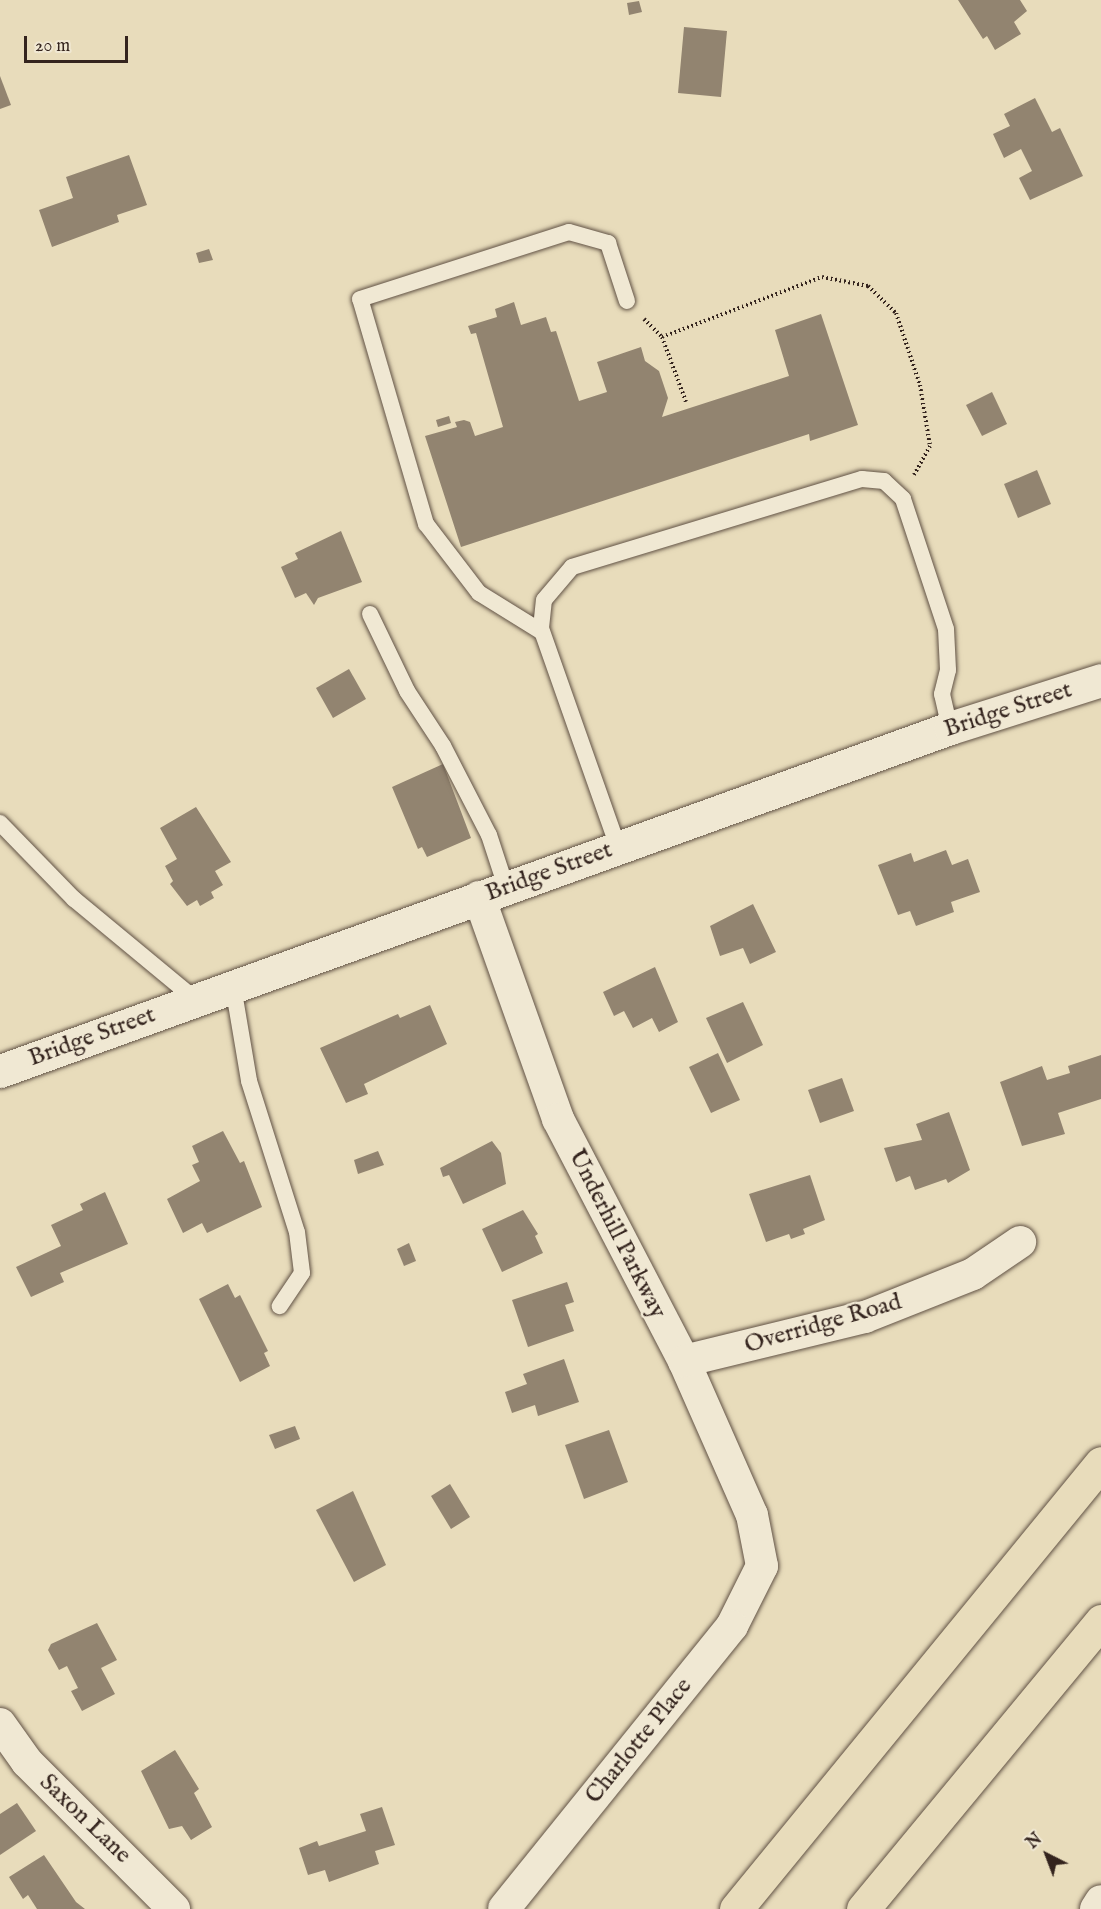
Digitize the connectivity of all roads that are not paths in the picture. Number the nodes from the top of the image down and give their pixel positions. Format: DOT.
graph roads {
  1 [pos="627,301"];
  2 [pos="370,614"];
  3 [pos="542,632"];
  4 [pos="1101,680"];
  5 [pos="950,728"];
  6 [pos="0,823"];
  7 [pos="618,847"];
  8 [pos="492,892"];
  9 [pos="233,986"];
  10 [pos="196,1000"];
  11 [pos="0,1071"];
  12 [pos="1020,1242"];
  13 [pos="280,1306"];
  14 [pos="684,1361"];
  15 [pos="1101,1463"];
  16 [pos="762,1566"];
  17 [pos="1101,1622"];
  18 [pos="0,1724"];
  19 [pos="1101,1901"];
  20 [pos="174,1909"];
  21 [pos="504,1909"];
  22 [pos="736,1909"];
  23 [pos="863,1909"];
  24 [pos="1096,1909"];
  1 -- 3 [label="lane"];
  2 -- 8 [label="lane"];
  3 -- 5 [label="lane"];
  3 -- 7 [label="lane"];
  4 -- 5 [label="main road, Bridge Street"];
  5 -- 7 [label="main road, Bridge Street"];
  6 -- 10 [label="lane"];
  7 -- 8 [label="main road, Bridge Street"];
  8 -- 9 [label="main road, Bridge Street"];
  8 -- 14 [label="street, Underhill Parkway"];
  9 -- 10 [label="main road, Bridge Street"];
  9 -- 13 [label="lane"];
  10 -- 11 [label="main road, Bridge Street"];
  12 -- 14 [label="street, Overridge Road"];
  14 -- 16 [label="street, Underhill Parkway"];
  15 -- 22 [label="highway"];
  16 -- 21 [label="street, Charlotte Place"];
  17 -- 23 [label="highway"];
  18 -- 20 [label="street, Saxon Lane"];
  19 -- 24 [label="street"];
}
